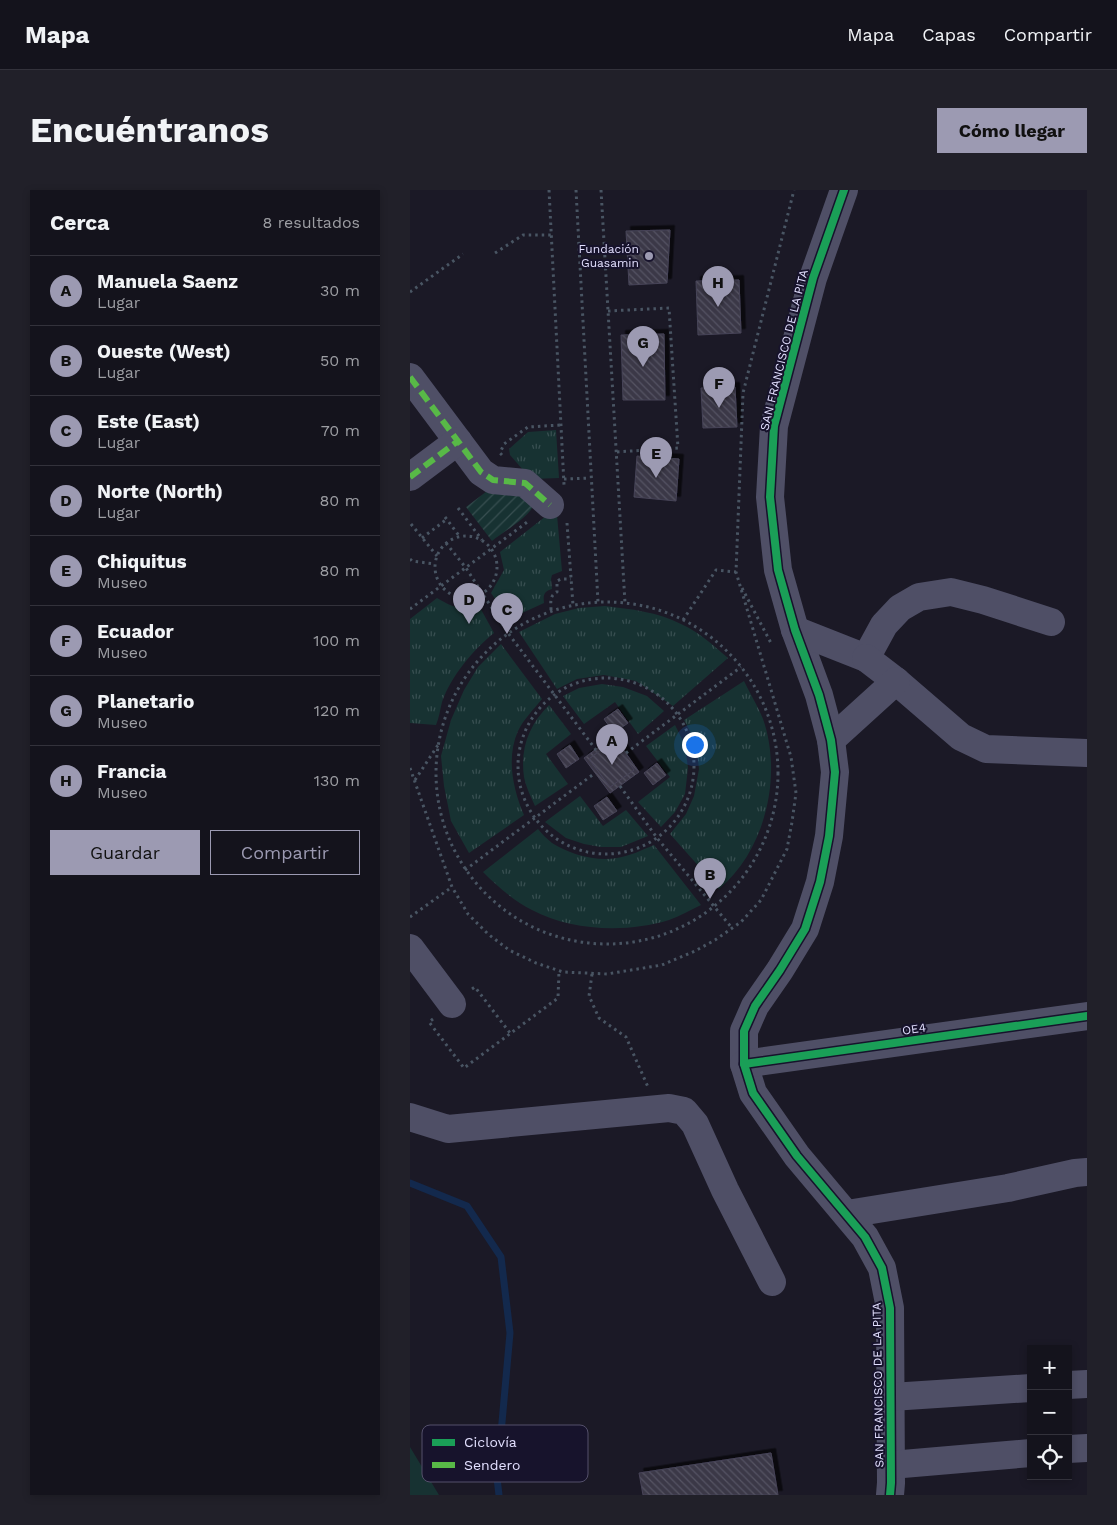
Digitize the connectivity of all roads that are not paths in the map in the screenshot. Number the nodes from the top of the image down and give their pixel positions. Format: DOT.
graph roads {
  1 [pos="844,190"];
  2 [pos="410,377"];
  3 [pos="458,441"];
  4 [pos="410,477"];
  5 [pos="557,504"];
  6 [pos="1051,622"];
  7 [pos="795,630"];
  8 [pos="866,658"];
  9 [pos="896,681"];
  10 [pos="831,740"];
  11 [pos="1087,753"];
  12 [pos="410,948"];
  13 [pos="452,1004"];
  14 [pos="1087,1016"];
  15 [pos="744,1064"];
  16 [pos="410,1117"];
  17 [pos="1087,1172"];
  18 [pos="847,1214"];
  19 [pos="772,1282"];
  20 [pos="1087,1384"];
  21 [pos="1072,1385"];
  22 [pos="1027,1388"];
  23 [pos="891,1397"];
  24 [pos="1087,1448"];
  25 [pos="1072,1449"];
  26 [pos="1027,1453"];
  27 [pos="891,1465"];
  28 [pos="890,1495"];
  1 -- 7 [label="street, SAN FRANCISCO DE LA PITA"];
  2 -- 3 [label="street"];
  3 -- 4 [label="street"];
  3 -- 5 [label="street"];
  6 -- 8 [label="street"];
  7 -- 8 [label="street"];
  7 -- 10 [label="street, SAN FRANCISCO DE LA PITA"];
  8 -- 9 [label="street"];
  9 -- 10 [label="street"];
  9 -- 11 [label="street"];
  10 -- 15 [label="street, SAN FRANCISCO DE LA PITA"];
  12 -- 13 [label="street"];
  14 -- 15 [label="street, OE4"];
  15 -- 18 [label="street, SAN FRANCISCO DE LA PITA"];
  16 -- 19 [label="street"];
  17 -- 18 [label="street"];
  18 -- 23 [label="street, SAN FRANCISCO DE LA PITA"];
  20 -- 21 [label="street"];
  22 -- 23 [label="street"];
  23 -- 27 [label="street, SAN FRANCISCO DE LA PITA"];
  24 -- 25 [label="street"];
  26 -- 27 [label="street"];
  27 -- 28 [label="street, SAN FRANCISCO DE LA PITA"];
}
